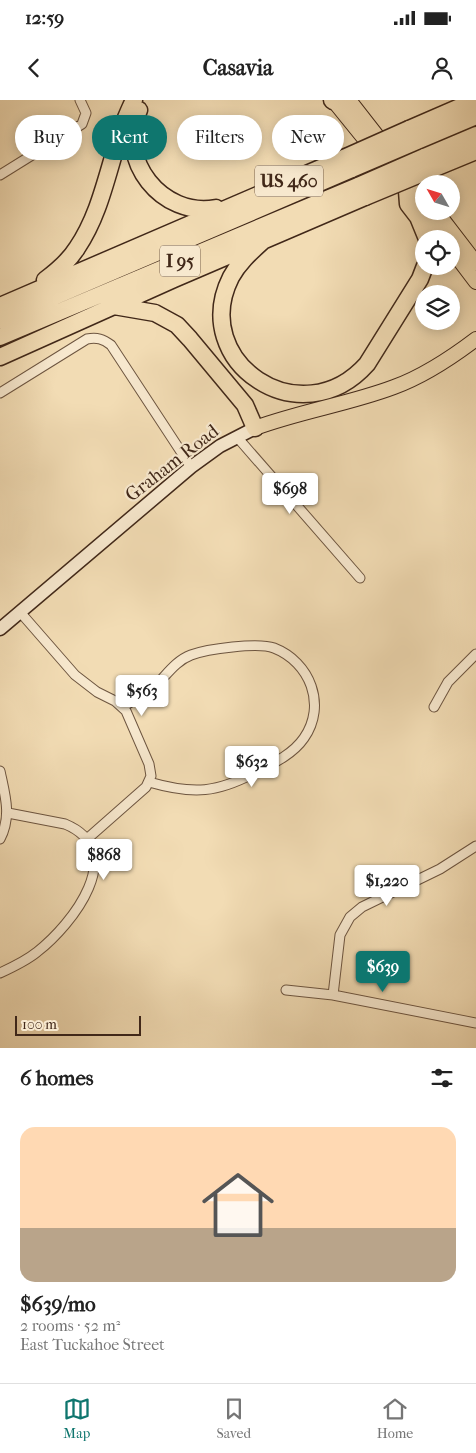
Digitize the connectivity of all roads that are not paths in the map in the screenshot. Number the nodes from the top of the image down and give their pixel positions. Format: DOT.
graph roads {
  1 [pos="80,100"];
  2 [pos="134,100"];
  3 [pos="144,100"];
  4 [pos="332,100"];
  5 [pos="350,100"];
  6 [pos="476,100"];
  7 [pos="476,116"];
  8 [pos="476,135"];
  9 [pos="412,136"];
  10 [pos="476,151"];
  11 [pos="349,163"];
  12 [pos="427,164"];
  13 [pos="1,173"];
  14 [pos="415,184"];
  15 [pos="362,191"];
  16 [pos="406,191"];
  17 [pos="232,205"];
  18 [pos="443,220"];
  19 [pos="423,230"];
  20 [pos="436,230"];
  21 [pos="264,240"];
  22 [pos="460,261"];
  23 [pos="476,263"];
  24 [pos="422,275"];
  25 [pos="476,282"];
  26 [pos="24,295"];
  27 [pos="0,306"];
  28 [pos="114,306"];
  29 [pos="0,320"];
  30 [pos="61,329"];
  31 [pos="0,337"];
  32 [pos="476,339"];
  33 [pos="0,347"];
  34 [pos="0,357"];
  35 [pos="0,394"];
  36 [pos="255,428"];
  37 [pos="237,437"];
  38 [pos="191,467"];
  39 [pos="360,578"];
  40 [pos="20,612"];
  41 [pos="0,629"];
  42 [pos="476,654"];
  43 [pos="122,707"];
  44 [pos="434,708"];
  45 [pos="0,771"];
  46 [pos="148,782"];
  47 [pos="8,813"];
  48 [pos="0,839"];
  49 [pos="87,840"];
  50 [pos="476,846"];
  51 [pos="0,973"];
  52 [pos="286,990"];
  53 [pos="333,996"];
  54 [pos="476,1023"];
  1 -- 13 [label="street"];
  2 -- 26 [label="highway"];
  3 -- 17 [label="highway"];
  4 -- 16 [label="main road"];
  5 -- 14 [label="main road"];
  6 -- 9 [label="highway"];
  7 -- 9 [label="highway, I 95"];
  8 -- 12 [label="highway"];
  9 -- 11 [label="highway, I 95, bridge"];
  10 -- 12 [label="highway, US 460"];
  11 -- 17 [label="highway, US 460"];
  11 -- 29 [label="highway, I 95"];
  12 -- 15 [label="highway, US 460, bridge"];
  15 -- 21 [label="highway, US 460"];
  15 -- 31 [label="highway, I 95"];
  16 -- 19 [label="highway"];
  16 -- 20 [label="main road"];
  17 -- 26 [label="highway, US 460"];
  18 -- 23 [label="main road"];
  21 -- 24 [label="highway"];
  21 -- 28 [label="highway, US 460"];
  22 -- 25 [label="main road"];
  26 -- 27 [label="highway, US 460"];
  28 -- 30 [label="highway, US 460"];
  28 -- 36 [label="highway"];
  30 -- 33 [label="highway"];
  30 -- 34 [label="highway, US 460"];
  32 -- 36 [label="main road, Graham Road"];
  35 -- 38 [label="street"];
  36 -- 37 [label="main road, Graham Road"];
  37 -- 38 [label="main road, Graham Road"];
  37 -- 39 [label="street"];
  38 -- 40 [label="main road, Graham Road"];
  40 -- 41 [label="main road, Graham Road"];
  40 -- 43 [label="street"];
  42 -- 44 [label="street"];
  43 -- 46 [label="street"];
  43 -- 46 [label="street"];
  45 -- 47 [label="street"];
  46 -- 49 [label="street"];
  47 -- 48 [label="street"];
  47 -- 49 [label="street"];
  49 -- 51 [label="street"];
  50 -- 53 [label="street"];
  52 -- 53 [label="street"];
  53 -- 54 [label="street"];
}
